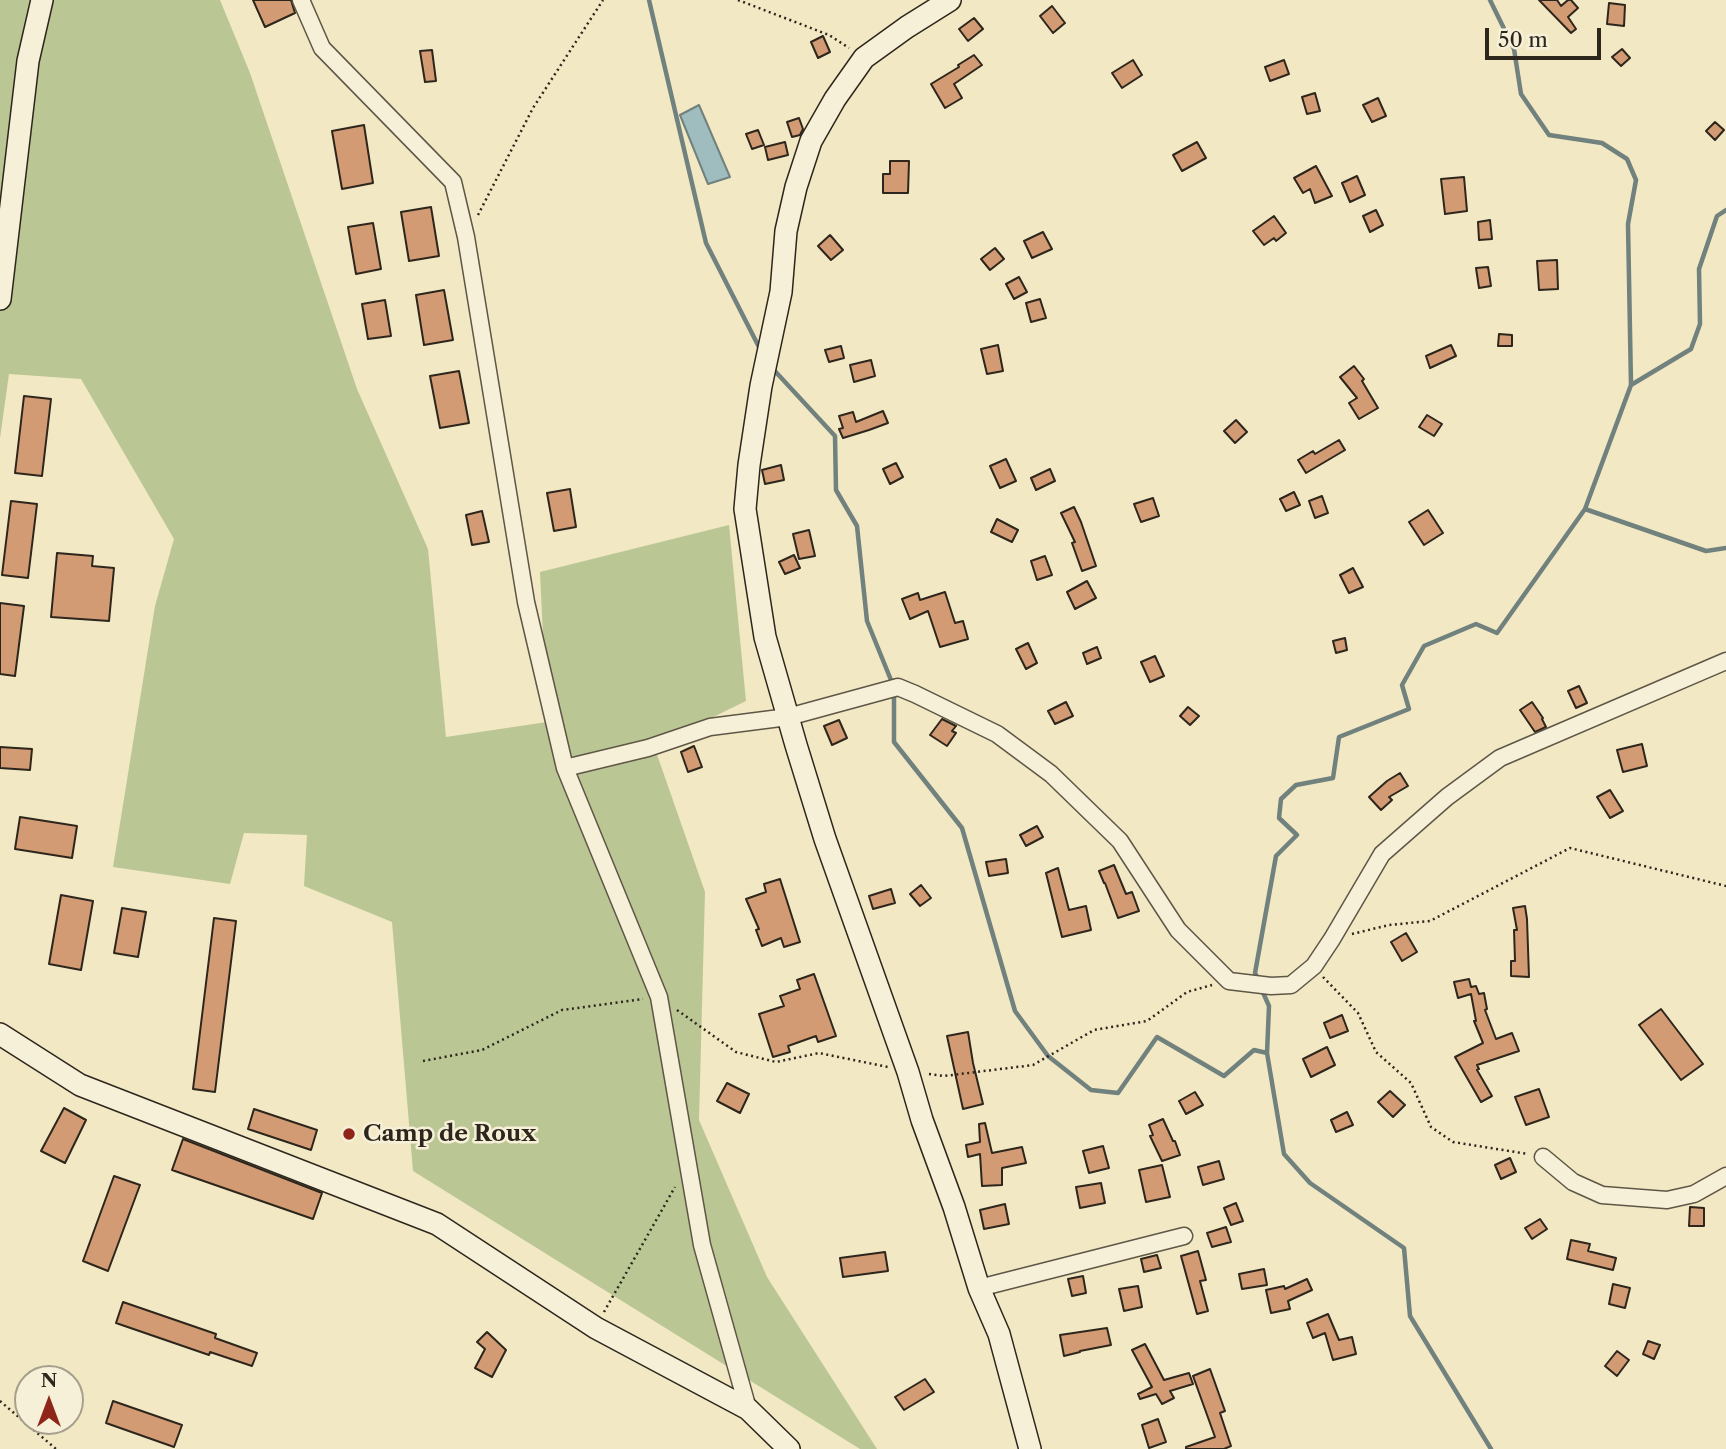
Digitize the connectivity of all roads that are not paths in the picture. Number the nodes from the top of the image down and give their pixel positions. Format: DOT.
graph roads {
  1 [pos="42,0"];
  2 [pos="301,0"];
  3 [pos="950,0"];
  4 [pos="0,289"];
  5 [pos="1726,661"];
  6 [pos="788,718"];
  7 [pos="565,768"];
  8 [pos="0,1034"];
  9 [pos="1543,1157"];
  10 [pos="1726,1175"];
  11 [pos="1184,1236"];
  12 [pos="979,1288"];
  13 [pos="748,1409"];
  14 [pos="789,1449"];
  15 [pos="1030,1449"];
  1 -- 4 [label="street"];
  2 -- 7 [label="street"];
  3 -- 6 [label="street"];
  5 -- 6 [label="street"];
  6 -- 7 [label="street"];
  6 -- 12 [label="street"];
  7 -- 13 [label="street"];
  8 -- 13 [label="street"];
  9 -- 10 [label="street"];
  11 -- 12 [label="street"];
  12 -- 15 [label="street"];
  13 -- 14 [label="street"];
}
